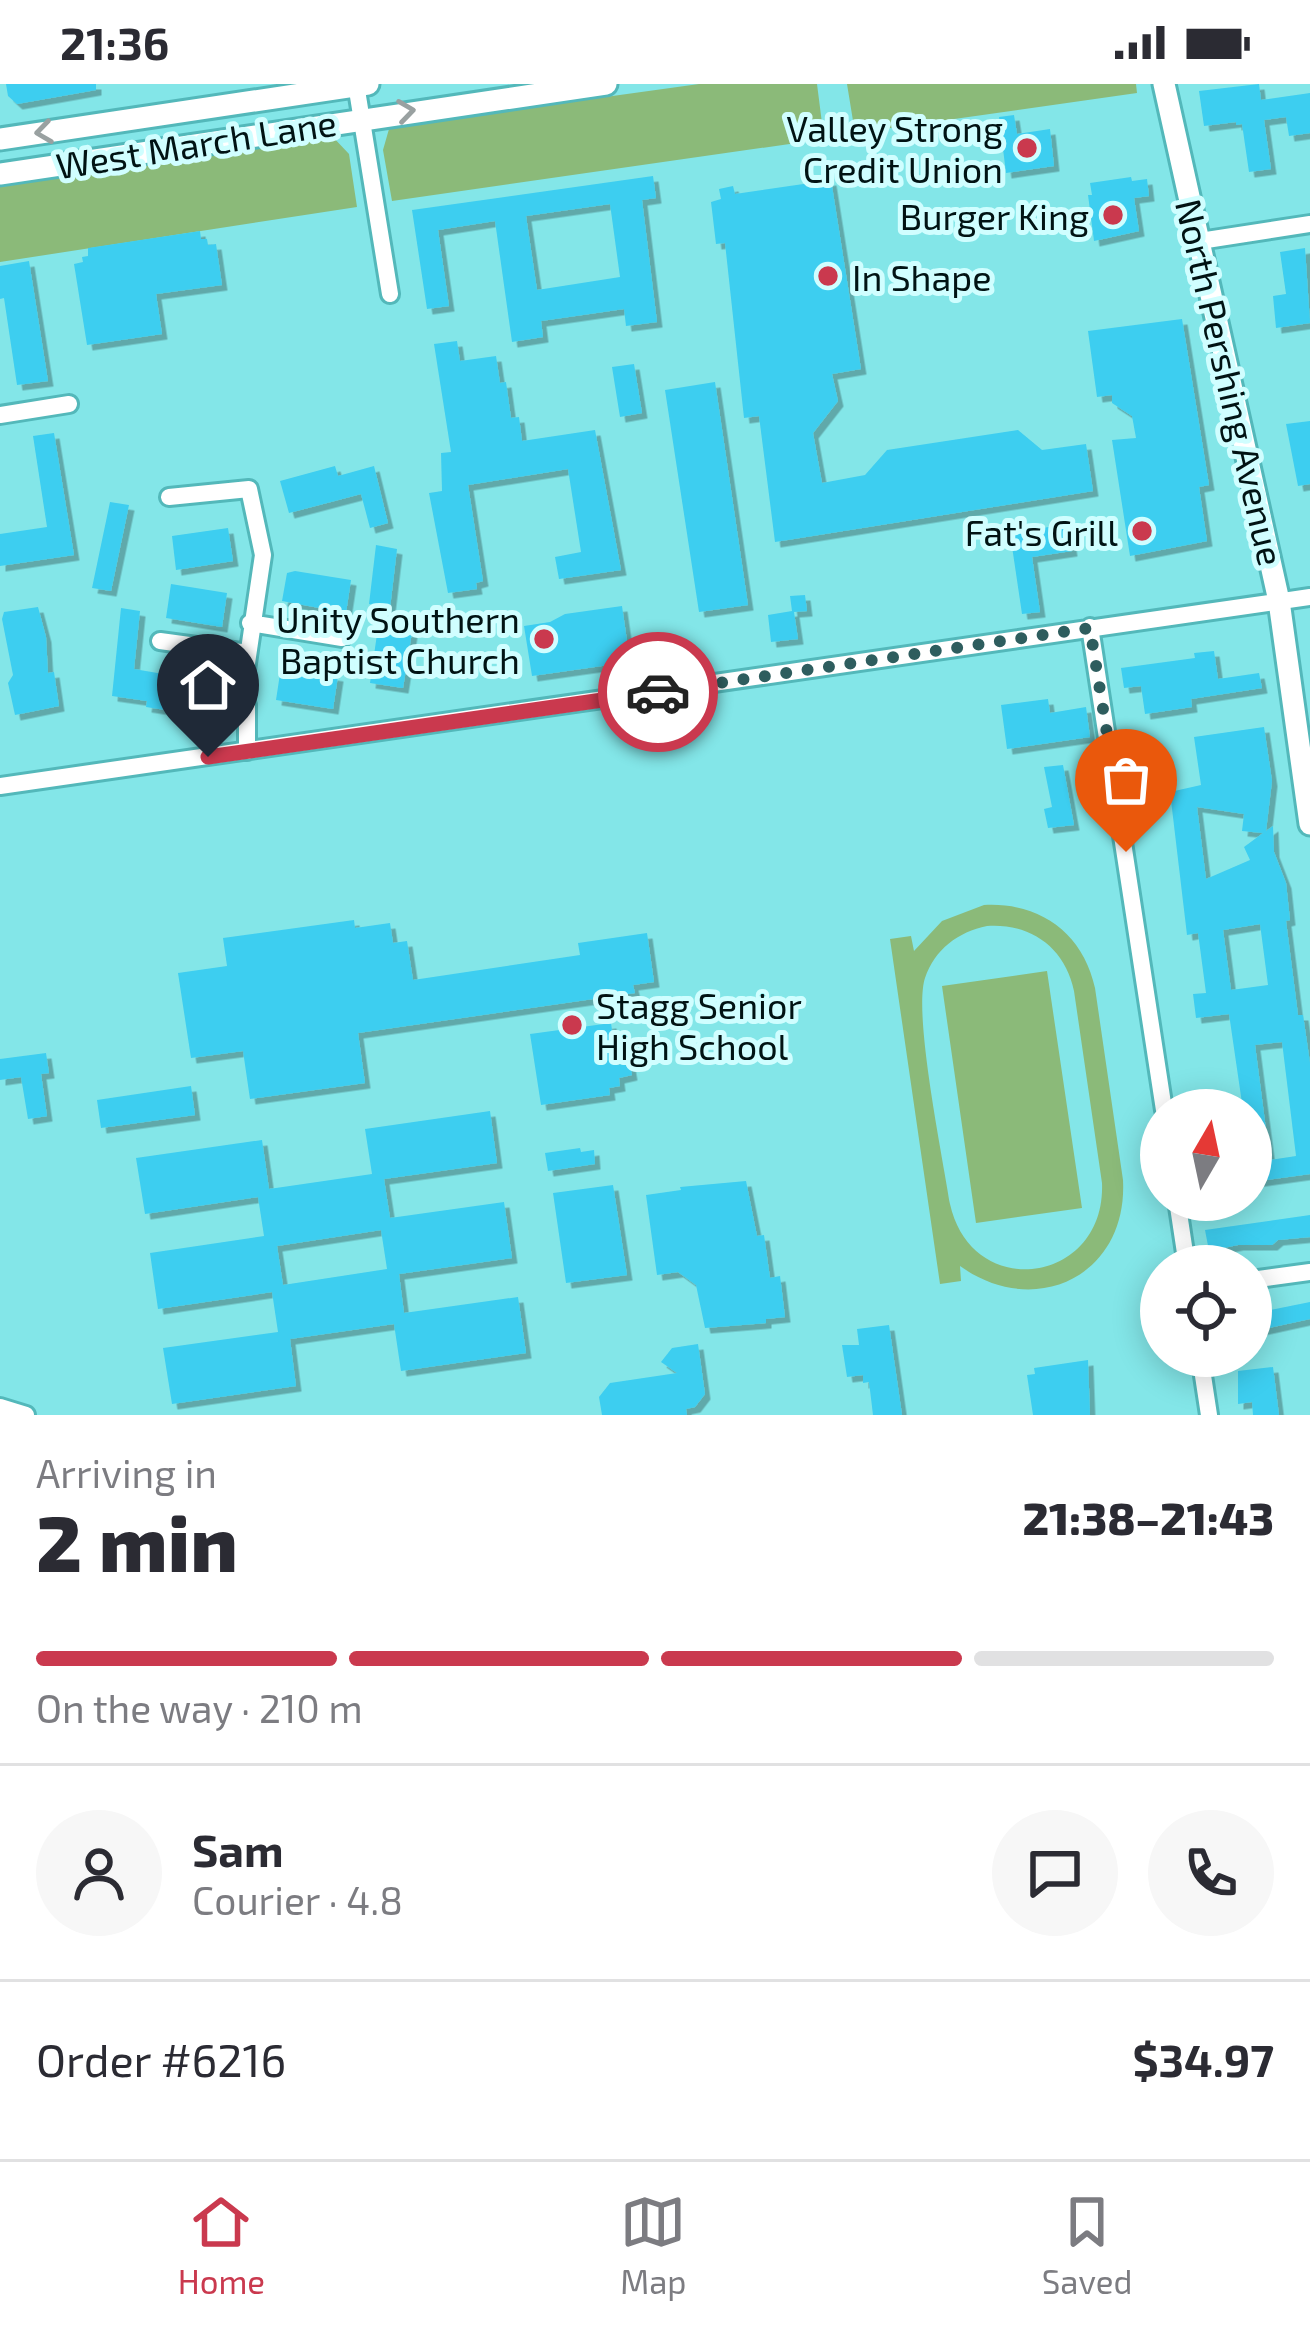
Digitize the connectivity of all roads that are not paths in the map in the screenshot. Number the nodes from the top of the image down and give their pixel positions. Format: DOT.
graph roads {
  1 [pos="606,84"];
  2 [pos="1164,84"];
  3 [pos="360,85"];
  4 [pos="361,118"];
  5 [pos="0,139"];
  6 [pos="0,174"];
  7 [pos="1310,224"];
  8 [pos="1200,241"];
  9 [pos="390,295"];
  10 [pos="69,404"];
  11 [pos="0,415"];
  12 [pos="169,497"];
  13 [pos="1310,597"];
  14 [pos="1280,601"];
  15 [pos="250,623"];
  16 [pos="1090,628"];
  17 [pos="342,638"];
  18 [pos="160,641"];
  19 [pos="247,662"];
  20 [pos="247,751"];
  21 [pos="0,786"];
  22 [pos="1310,824"];
  23 [pos="1161,1089"];
  24 [pos="1310,1272"];
  25 [pos="1272,1277"];
  26 [pos="1203,1377"];
  27 [pos="0,1407"];
  28 [pos="26,1415"];
  29 [pos="1209,1415"];
  4 -- 1 [label="main road, West March Lane, one-way"];
  2 -- 8 [label="main road, North Pershing Avenue"];
  3 -- 4 [label="street"];
  3 -- 5 [label="main road, West March Lane, one-way"];
  4 -- 6 [label="main road, West March Lane"];
  4 -- 9 [label="street"];
  7 -- 8 [label="street"];
  8 -- 14 [label="main road, North Pershing Avenue"];
  10 -- 11 [label="street"];
  12 -- 15 [label="street"];
  13 -- 14 [label="street"];
  14 -- 16 [label="street"];
  14 -- 22 [label="main road, North Pershing Avenue"];
  15 -- 17 [label="street"];
  15 -- 19 [label="street"];
  16 -- 20 [label="street"];
  16 -- 23 [label="street"];
  18 -- 19 [label="street"];
  19 -- 20 [label="street"];
  20 -- 21 [label="street"];
  24 -- 25 [label="street"];
  26 -- 29 [label="street"];
  27 -- 28 [label="street"];
}
